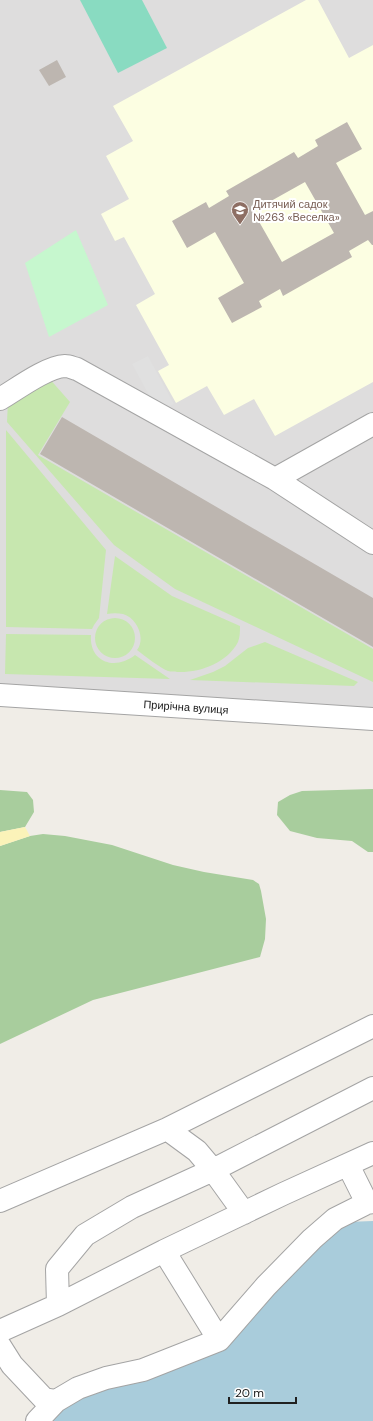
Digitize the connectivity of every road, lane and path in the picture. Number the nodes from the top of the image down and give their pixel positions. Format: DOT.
graph roads {
  1 [pos="0,400"];
  2 [pos="373,424"];
  3 [pos="275,479"];
  4 [pos="373,543"];
  5 [pos="0,695"];
  6 [pos="373,719"];
  7 [pos="373,1026"];
  8 [pos="373,1088"];
  9 [pos="167,1129"];
  10 [pos="373,1153"];
  11 [pos="348,1165"];
  12 [pos="213,1170"];
  13 [pos="0,1201"];
  14 [pos="370,1202"];
  15 [pos="244,1213"];
  16 [pos="164,1251"];
  17 [pos="58,1305"];
  18 [pos="0,1331"];
  19 [pos="219,1340"];
  20 [pos="0,1346"];
  21 [pos="56,1401"];
  22 [pos="37,1421"];
  1 -- 3 [label="street"];
  2 -- 3 [label="street"];
  3 -- 4 [label="street"];
  5 -- 6 [label="street, Прирічна вулиця"];
  7 -- 9 [label="street"];
  8 -- 12 [label="street"];
  9 -- 12 [label="street"];
  9 -- 13 [label="street"];
  10 -- 11 [label="street"];
  11 -- 14 [label="street"];
  11 -- 15 [label="street"];
  12 -- 15 [label="street"];
  12 -- 17 [label="street"];
  14 -- 19 [label="street"];
  15 -- 16 [label="street"];
  16 -- 17 [label="street"];
  16 -- 19 [label="street"];
  17 -- 18 [label="street"];
  19 -- 21 [label="street"];
  20 -- 21 [label="street"];
  21 -- 22 [label="street"];
}
